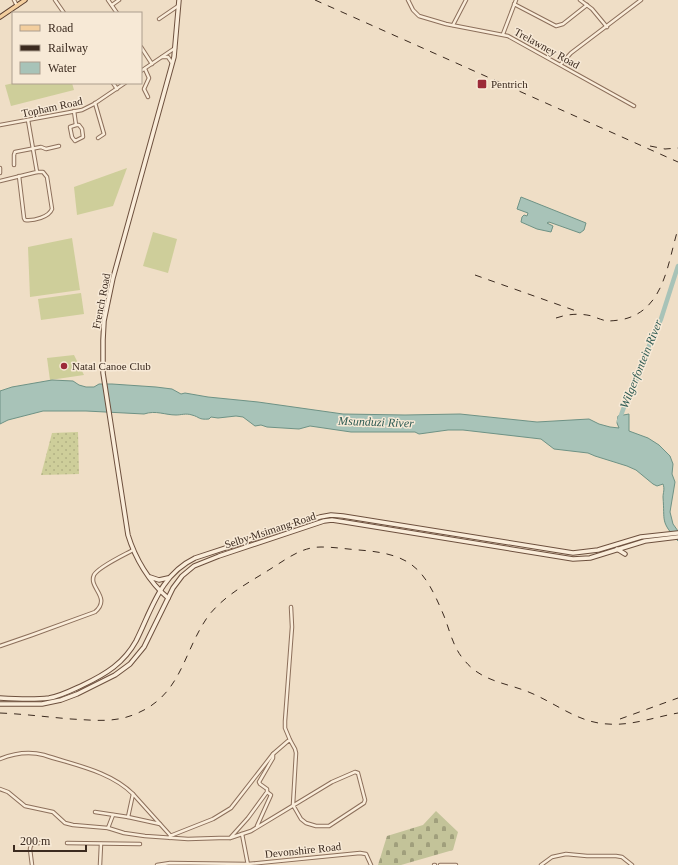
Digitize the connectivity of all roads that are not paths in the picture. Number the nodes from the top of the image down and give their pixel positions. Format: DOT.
graph roads {
  1 [pos="21,0"];
  2 [pos="25,0"];
  3 [pos="55,0"];
  4 [pos="108,0"];
  5 [pos="119,0"];
  6 [pos="179,0"];
  7 [pos="408,0"];
  8 [pos="466,0"];
  9 [pos="516,0"];
  10 [pos="580,0"];
  11 [pos="641,0"];
  12 [pos="16,3"];
  13 [pos="514,4"];
  14 [pos="112,5"];
  15 [pos="588,5"];
  16 [pos="179,6"];
  17 [pos="63,12"];
  18 [pos="116,12"];
  19 [pos="0,16"];
  20 [pos="158,19"];
  21 [pos="453,25"];
  22 [pos="607,27"];
  23 [pos="503,34"];
  24 [pos="175,48"];
  25 [pos="142,49"];
  26 [pos="161,57"];
  27 [pos="172,63"];
  28 [pos="152,64"];
  29 [pos="561,64"];
  30 [pos="145,69"];
  31 [pos="142,70"];
  32 [pos="114,84"];
  33 [pos="124,84"];
  34 [pos="116,89"];
  35 [pos="148,97"];
  36 [pos="95,103"];
  37 [pos="634,106"];
  38 [pos="74,111"];
  39 [pos="28,120"];
  40 [pos="0,125"];
  41 [pos="76,125"];
  42 [pos="98,138"];
  43 [pos="58,146"];
  44 [pos="33,149"];
  45 [pos="14,165"];
  46 [pos="0,168"];
  47 [pos="37,172"];
  48 [pos="0,173"];
  49 [pos="19,176"];
  50 [pos="0,182"];
  51 [pos="678,533"];
  52 [pos="666,536"];
  53 [pos="678,537"];
  54 [pos="622,542"];
  55 [pos="637,543"];
  56 [pos="617,549"];
  57 [pos="133,550"];
  58 [pos="625,554"];
  59 [pos="150,577"];
  60 [pos="169,578"];
  61 [pos="159,591"];
  62 [pos="168,598"];
  63 [pos="291,607"];
  64 [pos="0,646"];
  65 [pos="0,698"];
  66 [pos="0,704"];
  67 [pos="290,740"];
  68 [pos="273,754"];
  69 [pos="0,759"];
  70 [pos="0,789"];
  71 [pos="267,792"];
  72 [pos="133,794"];
  73 [pos="293,805"];
  74 [pos="96,812"];
  75 [pos="113,816"];
  76 [pos="128,817"];
  77 [pos="160,824"];
  78 [pos="256,827"];
  79 [pos="108,828"];
  80 [pos="242,834"];
  81 [pos="170,837"];
  82 [pos="230,838"];
  83 [pos="46,843"];
  84 [pos="67,843"];
  85 [pos="101,844"];
  86 [pos="140,844"];
  87 [pos="170,864"];
  88 [pos="248,864"];
  89 [pos="32,865"];
  90 [pos="100,865"];
  91 [pos="157,865"];
  92 [pos="371,865"];
  93 [pos="440,865"];
  94 [pos="456,865"];
  95 [pos="541,865"];
  96 [pos="632,865"];
  1 -- 12 [label="main road"];
  2 -- 12 [label="main road"];
  3 -- 17 [label="street"];
  4 -- 14 [label="street"];
  5 -- 14 [label="street"];
  6 -- 16 [label="main road, French Road"];
  7 -- 21 [label="street, Trelawney Road"];
  8 -- 21 [label="street"];
  9 -- 13 [label="street"];
  10 -- 15 [label="street"];
  11 -- 22 [label="street"];
  12 -- 19 [label="main road"];
  13 -- 15 [label="street"];
  13 -- 23 [label="street"];
  14 -- 18 [label="street"];
  15 -- 22 [label="street"];
  16 -- 20 [label="street"];
  16 -- 24 [label="main road, French Road"];
  21 -- 23 [label="street, Trelawney Road"];
  22 -- 29 [label="street"];
  23 -- 29 [label="street, Trelawney Road"];
  24 -- 26 [label="street"];
  24 -- 27 [label="main road, French Road"];
  25 -- 28 [label="street"];
  26 -- 27 [label="street"];
  26 -- 28 [label="street"];
  27 -- 57 [label="main road, French Road"];
  28 -- 30 [label="street"];
  29 -- 37 [label="street, Trelawney Road"];
  30 -- 31 [label="street"];
  30 -- 35 [label="street"];
  32 -- 34 [label="street"];
  33 -- 34 [label="street, Topham Road"];
  34 -- 36 [label="street, Topham Road"];
  36 -- 38 [label="street, Topham Road"];
  36 -- 42 [label="street"];
  38 -- 39 [label="street, Topham Road"];
  38 -- 41 [label="street"];
  39 -- 40 [label="street, Topham Road"];
  39 -- 44 [label="street"];
  41 -- 41 [label="street"];
  43 -- 44 [label="street"];
  44 -- 45 [label="street"];
  44 -- 47 [label="street"];
  46 -- 48 [label="street"];
  47 -- 49 [label="street"];
  47 -- 49 [label="street"];
  49 -- 50 [label="street"];
  51 -- 52 [label="main road, Selby Msimang Road"];
  52 -- 53 [label="main road, Selby Msimang Road"];
  52 -- 54 [label="main road, Selby Msimang Road"];
  52 -- 55 [label="main road, Selby Msimang Road"];
  54 -- 55 [label="main road"];
  54 -- 60 [label="main road, Selby Msimang Road"];
  55 -- 56 [label="main road, Selby Msimang Road"];
  56 -- 58 [label="main road"];
  56 -- 62 [label="main road, Selby Msimang Road"];
  57 -- 59 [label="main road, French Road"];
  57 -- 64 [label="street"];
  59 -- 60 [label="main road"];
  59 -- 61 [label="main road, French Road"];
  60 -- 61 [label="main road, Selby Msimang Road"];
  61 -- 62 [label="main road, French Road"];
  61 -- 65 [label="main road, Selby Msimang Road"];
  62 -- 66 [label="main road, Selby Msimang Road"];
  63 -- 67 [label="street"];
  67 -- 68 [label="street"];
  67 -- 73 [label="street"];
  68 -- 71 [label="street"];
  68 -- 81 [label="street"];
  69 -- 72 [label="street"];
  70 -- 79 [label="street"];
  71 -- 78 [label="street"];
  71 -- 82 [label="street"];
  72 -- 76 [label="street"];
  72 -- 77 [label="street"];
  73 -- 73 [label="street"];
  73 -- 78 [label="street"];
  74 -- 75 [label="street"];
  75 -- 76 [label="street"];
  75 -- 79 [label="street"];
  76 -- 77 [label="street"];
  77 -- 81 [label="street"];
  78 -- 80 [label="street"];
  79 -- 81 [label="street"];
  80 -- 82 [label="street"];
  80 -- 88 [label="street"];
  81 -- 82 [label="street"];
  83 -- 89 [label="street"];
  84 -- 85 [label="street"];
  85 -- 86 [label="street"];
  85 -- 90 [label="street"];
  87 -- 88 [label="street, Devonshire Road"];
  87 -- 91 [label="street, Devonshire Road"];
  88 -- 92 [label="street, Devonshire Road"];
  93 -- 94 [label="street"];
  95 -- 96 [label="street"];
}
